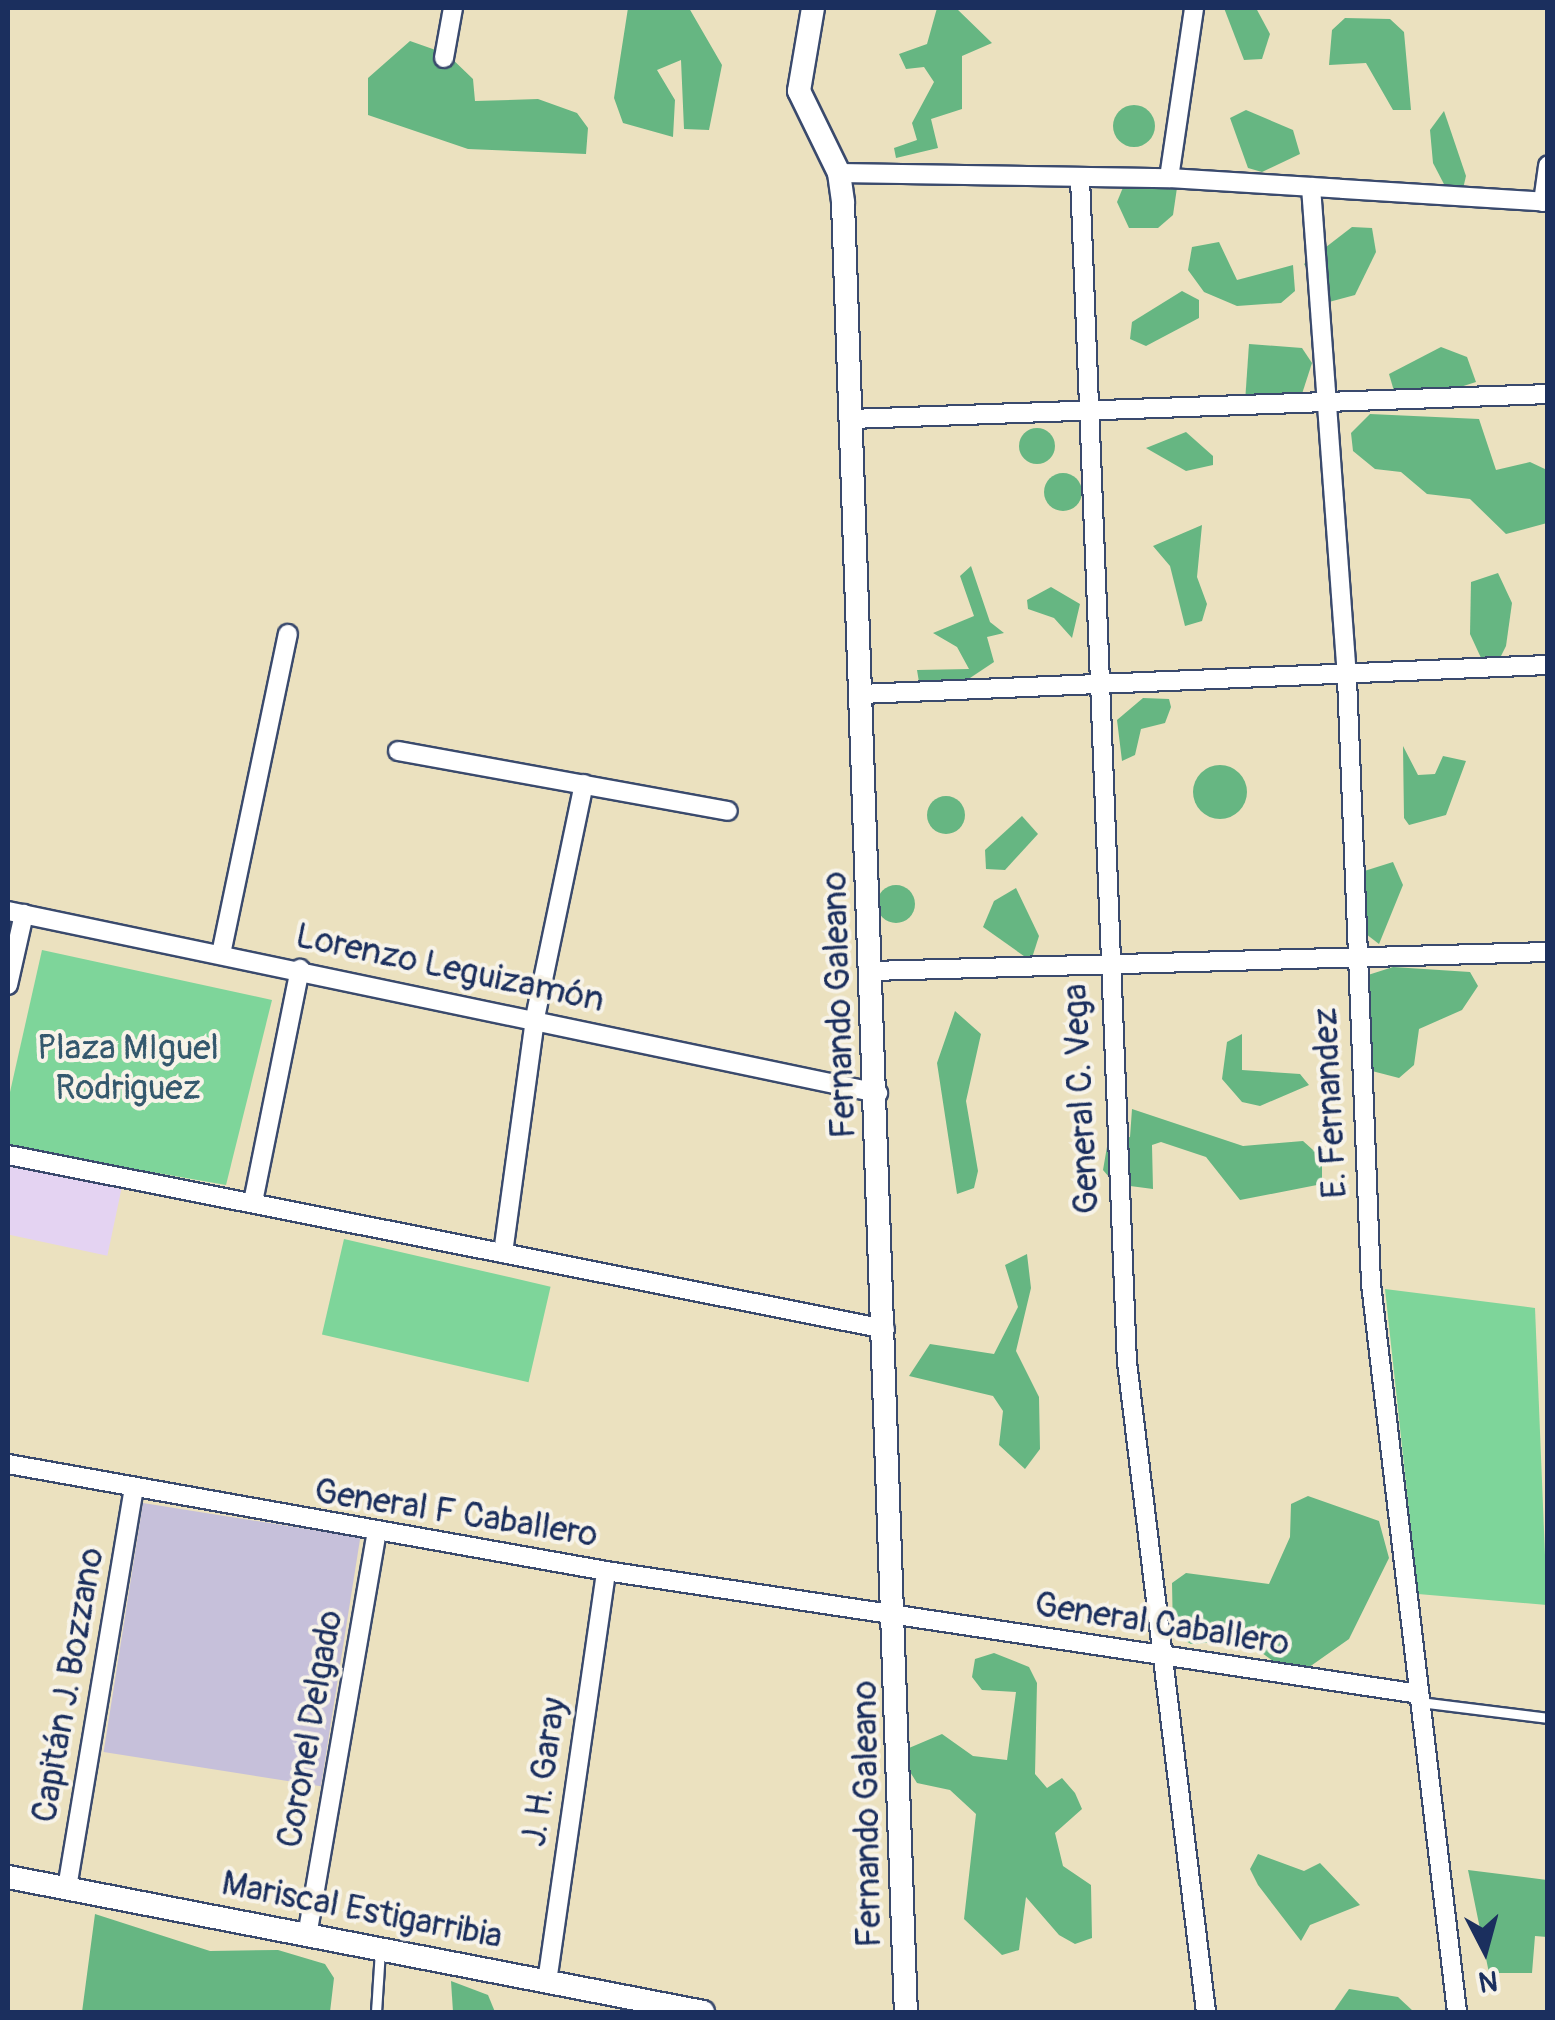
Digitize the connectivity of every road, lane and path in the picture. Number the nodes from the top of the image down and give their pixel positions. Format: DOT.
graph roads {
  1 [pos="453,8"];
  2 [pos="813,8"];
  3 [pos="1194,8"];
  4 [pos="444,58"];
  5 [pos="1548,166"];
  6 [pos="840,173"];
  7 [pos="1080,178"];
  8 [pos="1169,178"];
  9 [pos="1311,187"];
  10 [pos="1545,202"];
  11 [pos="1548,394"];
  12 [pos="1332,407"];
  13 [pos="1086,413"];
  14 [pos="850,419"];
  15 [pos="288,634"];
  16 [pos="1548,665"];
  17 [pos="1347,678"];
  18 [pos="1094,685"];
  19 [pos="862,694"];
  20 [pos="398,751"];
  21 [pos="584,784"];
  22 [pos="728,811"];
  23 [pos="16,912"];
  24 [pos="1548,952"];
  25 [pos="221,954"];
  26 [pos="1356,954"];
  27 [pos="1106,960"];
  28 [pos="300,969"];
  29 [pos="872,971"];
  30 [pos="8,985"];
  31 [pos="535,1018"];
  32 [pos="878,1093"];
  33 [pos="8,1155"];
  34 [pos="253,1202"];
  35 [pos="502,1252"];
  36 [pos="885,1329"];
  37 [pos="8,1464"];
  38 [pos="133,1492"];
  39 [pos="376,1532"];
  40 [pos="606,1571"];
  41 [pos="897,1613"];
  42 [pos="1164,1661"];
  43 [pos="1419,1698"];
  44 [pos="1548,1718"];
  45 [pos="8,1877"];
  46 [pos="66,1888"];
  47 [pos="307,1936"];
  48 [pos="380,1950"];
  49 [pos="547,1982"];
  50 [pos="376,2012"];
  51 [pos="702,2012"];
  52 [pos="906,2012"];
  53 [pos="1206,2012"];
  54 [pos="1457,2012"];
  1 -- 4 [label="street"];
  2 -- 6 [label="street, Fernando Galeano"];
  3 -- 8 [label="street"];
  5 -- 10 [label="street"];
  6 -- 7 [label="street"];
  6 -- 14 [label="street, Fernando Galeano"];
  7 -- 8 [label="street"];
  7 -- 13 [label="street, General C. Vega"];
  8 -- 9 [label="street"];
  9 -- 10 [label="street"];
  9 -- 12 [label="street, E. Fernandez"];
  11 -- 12 [label="street"];
  12 -- 13 [label="street"];
  12 -- 17 [label="street, E. Fernandez"];
  13 -- 14 [label="street"];
  13 -- 18 [label="street, General C. Vega"];
  14 -- 19 [label="street, Fernando Galeano"];
  15 -- 25 [label="street"];
  16 -- 17 [label="street"];
  17 -- 18 [label="street"];
  17 -- 26 [label="street, E. Fernandez"];
  18 -- 19 [label="street"];
  18 -- 27 [label="street, General C. Vega"];
  19 -- 29 [label="street, Fernando Galeano"];
  20 -- 21 [label="street"];
  21 -- 22 [label="street"];
  21 -- 31 [label="street"];
  23 -- 25 [label="street, Lorenzo Leguizamón"];
  23 -- 30 [label="street"];
  24 -- 26 [label="street"];
  25 -- 28 [label="street, Lorenzo Leguizamón"];
  26 -- 27 [label="street"];
  26 -- 43 [label="street, E. Fernandez"];
  27 -- 29 [label="street"];
  27 -- 42 [label="street, General C. Vega"];
  28 -- 31 [label="street, Lorenzo Leguizamón"];
  28 -- 34 [label="street"];
  29 -- 32 [label="street, Fernando Galeano"];
  31 -- 32 [label="street, Lorenzo Leguizamón"];
  31 -- 35 [label="street"];
  32 -- 36 [label="street, Fernando Galeano"];
  33 -- 34 [label="street"];
  34 -- 35 [label="street"];
  35 -- 36 [label="street"];
  36 -- 41 [label="street, Fernando Galeano"];
  37 -- 38 [label="street, General F Caballero"];
  38 -- 39 [label="street, General F Caballero"];
  38 -- 46 [label="street, Capitán J. Bozzano"];
  39 -- 40 [label="street, General F Caballero"];
  39 -- 47 [label="street, Coronel Delgado"];
  40 -- 41 [label="street, General F Caballero"];
  40 -- 49 [label="street, J. H. Garay"];
  41 -- 42 [label="street, General Caballero"];
  41 -- 52 [label="street, Fernando Galeano"];
  42 -- 43 [label="street, General Caballero"];
  42 -- 53 [label="street, General C. Vega"];
  43 -- 44 [label="lane"];
  43 -- 54 [label="street, E. Fernandez"];
  45 -- 46 [label="street, Mariscal Estigarribia"];
  46 -- 47 [label="street, Mariscal Estigarribia"];
  47 -- 48 [label="street, Mariscal Estigarribia"];
  48 -- 49 [label="street, Mariscal Estigarribia"];
  48 -- 50 [label="lane"];
  49 -- 51 [label="street, Mariscal Estigarribia"];
}
